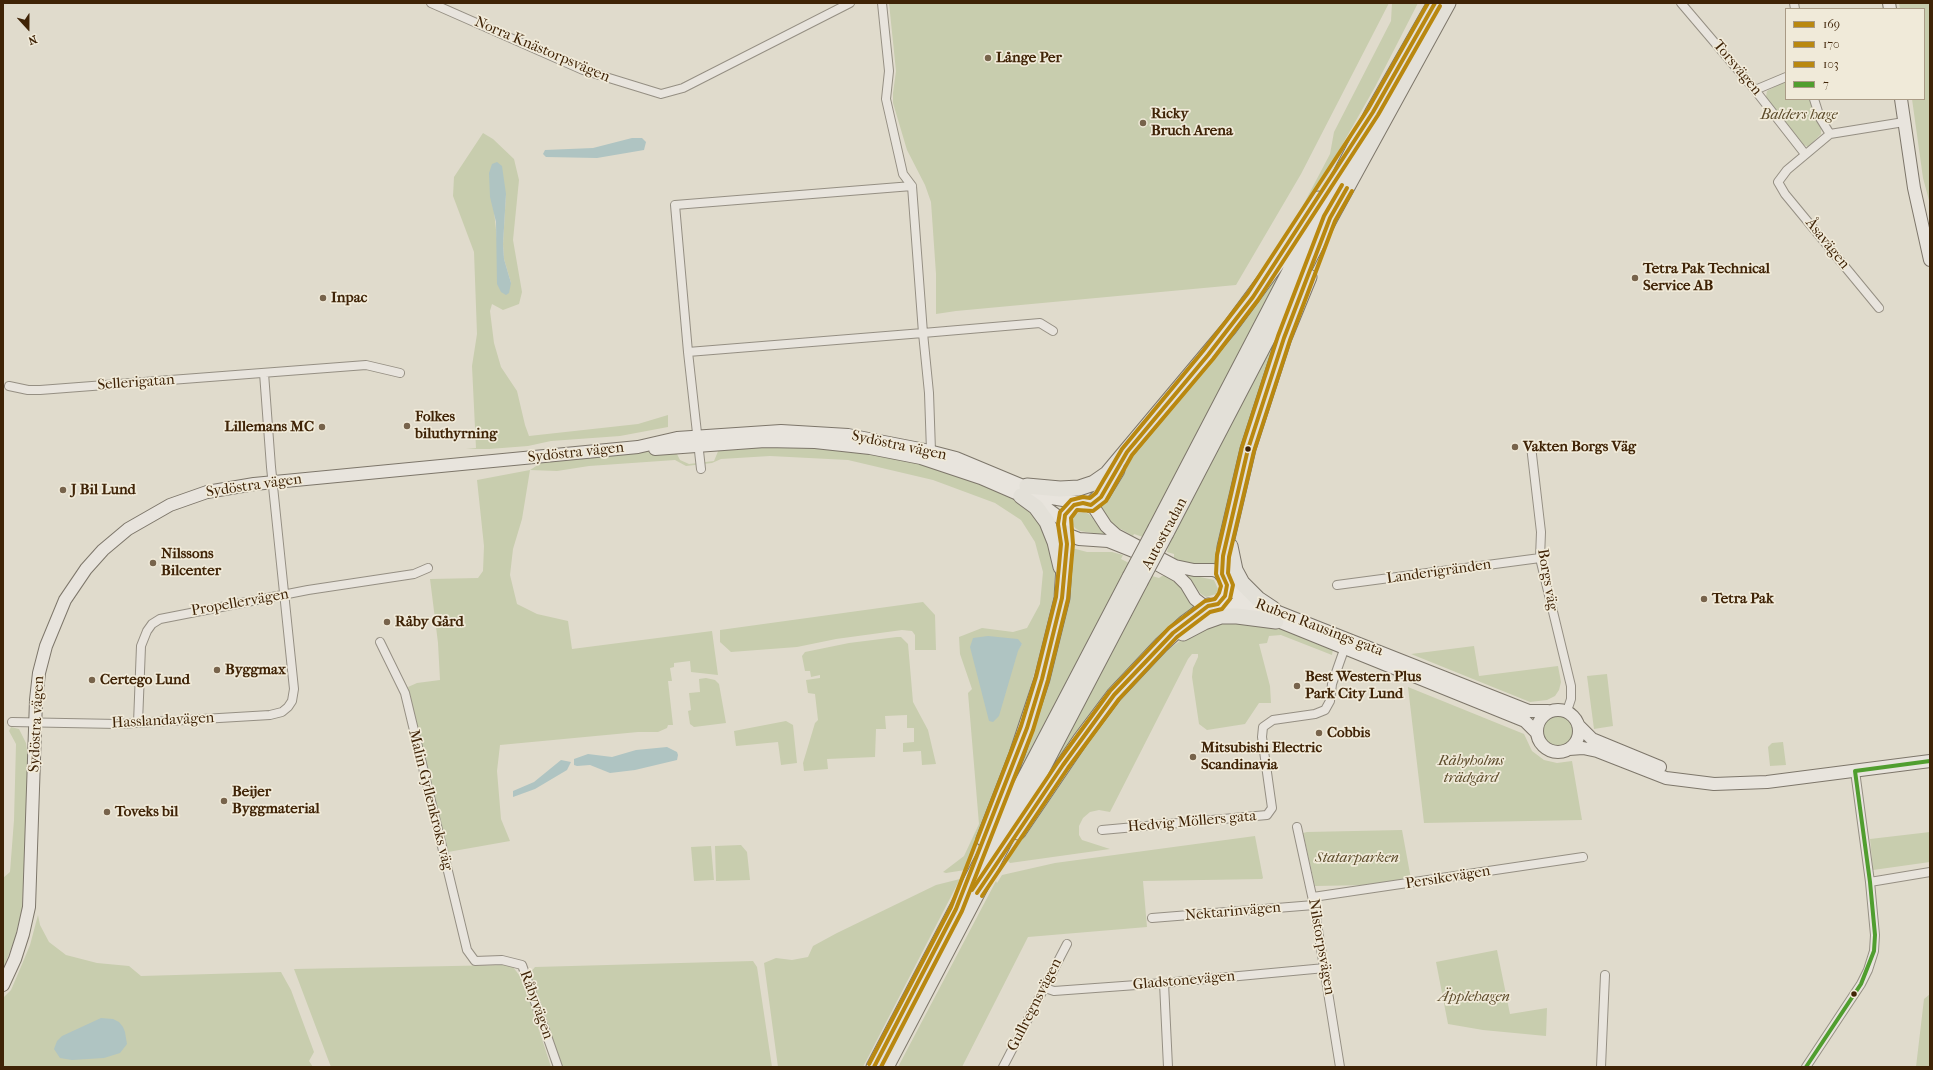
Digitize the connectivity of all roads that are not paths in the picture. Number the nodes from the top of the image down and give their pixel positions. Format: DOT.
graph roads {
  1 [pos="431,3"];
  2 [pos="850,3"];
  3 [pos="882,3"];
  4 [pos="1435,3"];
  5 [pos="1448,3"];
  6 [pos="1681,3"];
  7 [pos="1785,77"];
  8 [pos="1755,90"];
  9 [pos="1814,100"];
  10 [pos="1901,100"];
  11 [pos="1373,112"];
  12 [pos="1904,122"];
  13 [pos="1830,134"];
  14 [pos="1805,154"];
  15 [pos="912,186"];
  16 [pos="1914,188"];
  17 [pos="1330,218"];
  18 [pos="1930,243"];
  19 [pos="1930,260"];
  20 [pos="1879,308"];
  21 [pos="1053,330"];
  22 [pos="923,333"];
  23 [pos="688,352"];
  24 [pos="264,373"];
  25 [pos="400,373"];
  26 [pos="9,386"];
  27 [pos="698,442"];
  28 [pos="1531,446"];
  29 [pos="931,451"];
  30 [pos="1127,452"];
  31 [pos="701,469"];
  32 [pos="273,482"];
  33 [pos="1024,491"];
  34 [pos="1086,504"];
  35 [pos="1065,527"];
  36 [pos="1229,529"];
  37 [pos="1161,530"];
  38 [pos="1540,558"];
  39 [pos="428,568"];
  40 [pos="1135,579"];
  41 [pos="1225,579"];
  42 [pos="1064,581"];
  43 [pos="1337,585"];
  44 [pos="285,595"];
  45 [pos="1213,605"];
  46 [pos="1275,615"];
  47 [pos="380,642"];
  48 [pos="1346,643"];
  49 [pos="1149,656"];
  50 [pos="1548,711"];
  51 [pos="1566,711"];
  52 [pos="12,722"];
  53 [pos="35,723"];
  54 [pos="138,723"];
  55 [pos="1578,726"];
  56 [pos="1536,732"];
  57 [pos="1569,749"];
  58 [pos="1930,761"];
  59 [pos="1855,771"];
  60 [pos="1684,779"];
  61 [pos="1297,827"];
  62 [pos="1102,830"];
  63 [pos="1583,857"];
  64 [pos="1930,872"];
  65 [pos="1870,882"];
  66 [pos="982,883"];
  67 [pos="1313,901"];
  68 [pos="956,909"];
  69 [pos="1152,918"];
  70 [pos="1067,944"];
  71 [pos="474,960"];
  72 [pos="1325,968"];
  73 [pos="1605,975"];
  74 [pos="1164,984"];
  75 [pos="3,985"];
  76 [pos="1044,988"];
  77 [pos="558,1067"];
  78 [pos="874,1067"];
  79 [pos="886,1067"];
  80 [pos="1003,1067"];
  81 [pos="1168,1067"];
  82 [pos="1340,1067"];
  83 [pos="1601,1067"];
  84 [pos="1806,1067"];
  1 -- 2 [label="street, Norra Knästorpsvägen"];
  3 -- 15 [label="street"];
  4 -- 11 [label="highway, Autostradan"];
  5 -- 17 [label="highway, Autostradan"];
  6 -- 8 [label="street, Torsvägen"];
  7 -- 8 [label="street"];
  8 -- 14 [label="street, Torsvägen"];
  9 -- 13 [label="street"];
  10 -- 12 [label="main road"];
  11 -- 30 [label="highway"];
  11 -- 37 [label="highway, Autostradan"];
  12 -- 13 [label="street"];
  12 -- 16 [label="main road"];
  13 -- 14 [label="street"];
  14 -- 20 [label="street, Åsavägen"];
  15 -- 22 [label="street"];
  15 -- 23 [label="street"];
  16 -- 18 [label="main road"];
  16 -- 19 [label="main road"];
  17 -- 36 [label="highway"];
  17 -- 37 [label="highway, Autostradan"];
  21 -- 22 [label="street"];
  22 -- 23 [label="street"];
  22 -- 29 [label="street"];
  23 -- 27 [label="street"];
  24 -- 25 [label="street, Sellerigatan"];
  24 -- 26 [label="street, Sellerigatan"];
  24 -- 32 [label="street"];
  27 -- 29 [label="main road, Sydöstra vägen"];
  27 -- 31 [label="street"];
  27 -- 32 [label="main road, Sydöstra vägen"];
  27 -- 33 [label="main road, Sydöstra vägen"];
  28 -- 38 [label="street, Borgs väg"];
  29 -- 33 [label="main road, Sydöstra vägen"];
  30 -- 33 [label="highway"];
  30 -- 34 [label="highway"];
  32 -- 44 [label="street"];
  32 -- 53 [label="main road, Sydöstra vägen"];
  33 -- 34 [label="main road, Sydöstra vägen"];
  33 -- 35 [label="main road, Sydöstra vägen"];
  33 -- 42 [label="highway"];
  34 -- 35 [label="main road"];
  34 -- 41 [label="main road"];
  35 -- 42 [label="highway"];
  35 -- 45 [label="main road, Sydöstra vägen"];
  36 -- 41 [label="highway"];
  36 -- 46 [label="highway"];
  37 -- 40 [label="highway, Autostradan, bridge"];
  38 -- 43 [label="street, Landerigränden"];
  38 -- 51 [label="street, Borgs väg"];
  39 -- 44 [label="street, Propellervägen"];
  40 -- 66 [label="highway, Autostradan"];
  40 -- 68 [label="highway, Autostradan"];
  41 -- 45 [label="main road"];
  41 -- 46 [label="main road, Ruben Rausings gata"];
  42 -- 68 [label="highway"];
  44 -- 54 [label="street, Propellervägen"];
  44 -- 54 [label="street, Hasslandavägen"];
  45 -- 46 [label="main road, Ruben Rausings gata"];
  45 -- 49 [label="highway"];
  46 -- 48 [label="main road, Ruben Rausings gata"];
  46 -- 49 [label="highway"];
  47 -- 71 [label="street, Malin Gyllenkroks väg"];
  48 -- 50 [label="main road, Ruben Rausings gata"];
  48 -- 56 [label="main road, Ruben Rausings gata"];
  48 -- 62 [label="street, Hedvig Möllers gata"];
  49 -- 66 [label="highway"];
  50 -- 51 [label="main road, Ruben Rausings gata"];
  50 -- 56 [label="main road"];
  51 -- 55 [label="main road, Ruben Rausings gata"];
  52 -- 53 [label="street, Hasslandavägen"];
  53 -- 54 [label="street, Hasslandavägen"];
  53 -- 75 [label="main road, Sydöstra vägen"];
  55 -- 57 [label="main road"];
  55 -- 60 [label="main road, Ruben Rausings gata"];
  56 -- 57 [label="main road, Ruben Rausings gata"];
  57 -- 60 [label="main road, Ruben Rausings gata"];
  58 -- 59 [label="main road, Ruben Rausings gata"];
  59 -- 60 [label="main road, Ruben Rausings gata"];
  59 -- 65 [label="street"];
  61 -- 67 [label="street, Nilstorpsvägen"];
  63 -- 67 [label="street, Persikevägen"];
  64 -- 65 [label="street"];
  65 -- 84 [label="street"];
  66 -- 79 [label="highway, Autostradan"];
  67 -- 69 [label="street, Nektarinvägen"];
  67 -- 72 [label="street, Nilstorpsvägen"];
  68 -- 78 [label="highway, Autostradan"];
  70 -- 76 [label="street, Gullregnsvägen"];
  71 -- 77 [label="street, Råbyvägen"];
  72 -- 74 [label="street, Gladstonevägen"];
  72 -- 82 [label="street, Nilstorpsvägen"];
  73 -- 83 [label="street"];
  74 -- 76 [label="street, Gladstonevägen"];
  74 -- 81 [label="street"];
  76 -- 80 [label="street, Gullregnsvägen"];
}
